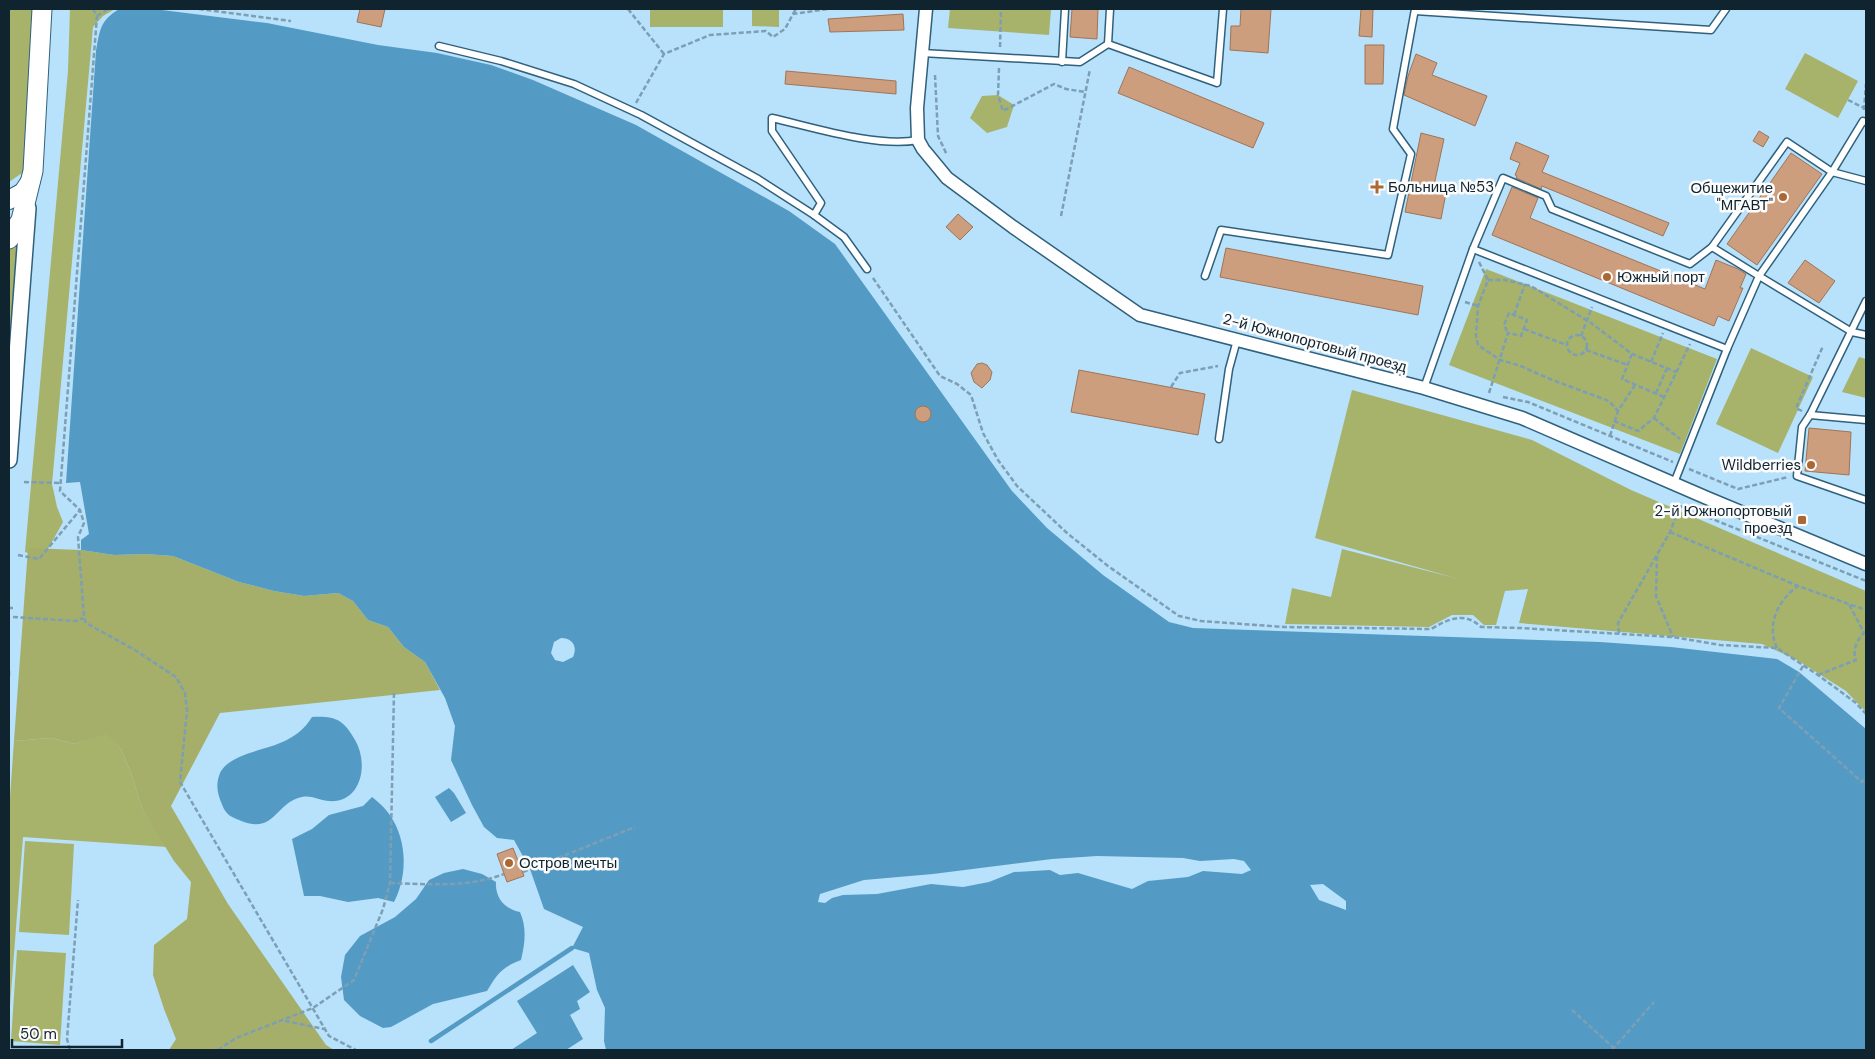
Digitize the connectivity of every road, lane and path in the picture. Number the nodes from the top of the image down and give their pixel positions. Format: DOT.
graph roads {
  1 [pos="42,9"];
  2 [pos="92,9"];
  3 [pos="108,9"];
  4 [pos="199,9"];
  5 [pos="628,9"];
  6 [pos="796,9"];
  7 [pos="828,9"];
  8 [pos="926,9"];
  9 [pos="1065,9"];
  10 [pos="1110,9"];
  11 [pos="1223,9"];
  12 [pos="1726,9"];
  13 [pos="1415,10"];
  14 [pos="793,14"];
  15 [pos="97,16"];
  16 [pos="291,21"];
  17 [pos="1108,44"];
  18 [pos="439,46"];
  19 [pos="922,53"];
  20 [pos="664,54"];
  21 [pos="937,54"];
  22 [pos="1089,57"];
  23 [pos="1062,62"];
  24 [pos="1866,84"];
  25 [pos="1085,92"];
  26 [pos="998,95"];
  27 [pos="1848,100"];
  28 [pos="1864,108"];
  29 [pos="631,110"];
  30 [pos="1865,121"];
  31 [pos="918,140"];
  32 [pos="950,163"];
  33 [pos="31,180"];
  34 [pos="1866,181"];
  35 [pos="9,200"];
  36 [pos="814,215"];
  37 [pos="1061,216"];
  38 [pos="9,238"];
  39 [pos="1712,246"];
  40 [pos="1473,250"];
  41 [pos="867,269"];
  42 [pos="1205,276"];
  43 [pos="1759,276"];
  44 [pos="1524,284"];
  45 [pos="1596,298"];
  46 [pos="1456,299"];
  47 [pos="1866,301"];
  48 [pos="1478,306"];
  49 [pos="1514,314"];
  50 [pos="1587,320"];
  51 [pos="1666,325"];
  52 [pos="1524,329"];
  53 [pos="1852,332"];
  54 [pos="1508,333"];
  55 [pos="1866,335"];
  56 [pos="1581,336"];
  57 [pos="1693,336"];
  58 [pos="1237,340"];
  59 [pos="1568,345"];
  60 [pos="1823,346"];
  61 [pos="1727,349"];
  62 [pos="1586,350"];
  63 [pos="1632,354"];
  64 [pos="1500,360"];
  65 [pos="1651,362"];
  66 [pos="1230,364"];
  67 [pos="1628,365"];
  68 [pos="1667,368"];
  69 [pos="1676,372"];
  70 [pos="1636,385"];
  71 [pos="1171,388"];
  72 [pos="1424,388"];
  73 [pos="1489,393"];
  74 [pos="1656,393"];
  75 [pos="1664,396"];
  76 [pos="1796,408"];
  77 [pos="1618,411"];
  78 [pos="1810,415"];
  79 [pos="1654,418"];
  80 [pos="1866,420"];
  81 [pos="1614,422"];
  82 [pos="1610,436"];
  83 [pos="1219,439"];
  84 [pos="1682,440"];
  85 [pos="9,460"];
  86 [pos="1682,466"];
  87 [pos="1782,478"];
  88 [pos="24,482"];
  89 [pos="61,483"];
  90 [pos="1674,483"];
  91 [pos="1866,500"];
  92 [pos="80,510"];
  93 [pos="1670,532"];
  94 [pos="18,554"];
  95 [pos="1657,554"];
  96 [pos="1866,564"];
  97 [pos="1866,581"];
  98 [pos="1798,586"];
  99 [pos="1848,603"];
  100 [pos="9,608"];
  101 [pos="13,608"];
  102 [pos="1866,610"];
  103 [pos="13,617"];
  104 [pos="84,618"];
  105 [pos="1619,633"];
  106 [pos="1673,637"];
  107 [pos="1777,648"];
  108 [pos="1803,665"];
  109 [pos="9,669"];
  110 [pos="1818,675"];
  111 [pos="9,676"];
  112 [pos="394,692"];
  113 [pos="1866,714"];
  114 [pos="1866,776"];
  115 [pos="635,827"];
  116 [pos="523,872"];
  117 [pos="504,874"];
  118 [pos="390,883"];
  119 [pos="78,900"];
  120 [pos="1654,1002"];
  121 [pos="313,1008"];
  122 [pos="1572,1010"];
  123 [pos="284,1020"];
  124 [pos="325,1029"];
  125 [pos="70,1050"];
  126 [pos="218,1050"];
  127 [pos="356,1050"];
  128 [pos="1614,1050"];
  1 -- 33 [label="main road"];
  2 -- 15 [label="path"];
  3 -- 15 [label="path"];
  4 -- 16 [label="path"];
  5 -- 20 [label="path"];
  6 -- 14 [label="path"];
  7 -- 14 [label="path"];
  8 -- 19 [label="street"];
  9 -- 23 [label="lane"];
  10 -- 17 [label="lane"];
  11 -- 17 [label="lane"];
  12 -- 13 [label="lane"];
  13 -- 42 [label="lane"];
  14 -- 20 [label="path"];
  15 -- 89 [label="path"];
  17 -- 22 [label="lane"];
  18 -- 29 [label="lane"];
  19 -- 21 [label="lane"];
  19 -- 31 [label="street"];
  20 -- 29 [label="path"];
  21 -- 23 [label="lane"];
  21 -- 32 [label="path"];
  22 -- 23 [label="lane"];
  22 -- 25 [label="path"];
  24 -- 28 [label="path"];
  25 -- 26 [label="path"];
  25 -- 37 [label="path"];
  27 -- 28 [label="path"];
  28 -- 30 [label="path"];
  29 -- 36 [label="lane"];
  30 -- 39 [label="lane"];
  31 -- 36 [label="lane"];
  31 -- 58 [label="street, 2-й Южнопортовый проезд"];
  33 -- 35 [label="main road"];
  33 -- 38 [label="main road"];
  33 -- 85 [label="street"];
  34 -- 43 [label="lane"];
  36 -- 41 [label="lane"];
  39 -- 40 [label="lane"];
  39 -- 43 [label="lane"];
  40 -- 45 [label="lane"];
  40 -- 46 [label="lane"];
  41 -- 105 [label="path"];
  43 -- 53 [label="lane"];
  43 -- 61 [label="lane"];
  44 -- 48 [label="path"];
  44 -- 49 [label="path"];
  44 -- 50 [label="path"];
  45 -- 50 [label="path"];
  45 -- 51 [label="lane"];
  46 -- 48 [label="path"];
  46 -- 72 [label="lane"];
  47 -- 53 [label="lane"];
  48 -- 64 [label="path"];
  49 -- 52 [label="path"];
  49 -- 54 [label="path"];
  50 -- 56 [label="path"];
  50 -- 63 [label="path"];
  51 -- 57 [label="lane"];
  51 -- 65 [label="path"];
  52 -- 54 [label="path"];
  52 -- 59 [label="path"];
  53 -- 55 [label="lane"];
  53 -- 78 [label="lane"];
  54 -- 64 [label="path"];
  56 -- 59 [label="path"];
  56 -- 62 [label="path"];
  57 -- 61 [label="lane"];
  57 -- 69 [label="path"];
  58 -- 66 [label="lane"];
  58 -- 72 [label="street, 2-й Южнопортовый проезд"];
  59 -- 62 [label="path"];
  60 -- 76 [label="path"];
  61 -- 86 [label="lane"];
  62 -- 67 [label="path"];
  63 -- 65 [label="path"];
  63 -- 67 [label="path"];
  64 -- 73 [label="path"];
  64 -- 77 [label="path"];
  65 -- 68 [label="path"];
  66 -- 71 [label="path"];
  66 -- 83 [label="lane"];
  67 -- 70 [label="path"];
  68 -- 69 [label="path"];
  68 -- 74 [label="path"];
  69 -- 75 [label="path"];
  70 -- 74 [label="path"];
  70 -- 77 [label="path"];
  72 -- 90 [label="street, 2-й Южнопортовый проезд"];
  74 -- 75 [label="path"];
  75 -- 79 [label="path"];
  77 -- 81 [label="path"];
  78 -- 80 [label="lane"];
  78 -- 91 [label="lane"];
  79 -- 81 [label="path"];
  79 -- 84 [label="path"];
  81 -- 82 [label="path"];
  86 -- 87 [label="path"];
  86 -- 90 [label="lane"];
  88 -- 89 [label="path"];
  89 -- 92 [label="path"];
  90 -- 96 [label="street, 2-й Южнопортовый проезд"];
  92 -- 94 [label="path"];
  92 -- 104 [label="path"];
  93 -- 95 [label="path"];
  93 -- 97 [label="path"];
  93 -- 98 [label="path"];
  95 -- 105 [label="path"];
  95 -- 106 [label="path"];
  98 -- 99 [label="path"];
  98 -- 107 [label="path"];
  99 -- 102 [label="path"];
  99 -- 110 [label="path"];
  100 -- 101 [label="path"];
  103 -- 104 [label="path"];
  104 -- 121 [label="path"];
  105 -- 106 [label="path"];
  106 -- 107 [label="path"];
  107 -- 108 [label="path"];
  108 -- 110 [label="path"];
  108 -- 114 [label="path"];
  109 -- 111 [label="path"];
  110 -- 113 [label="path"];
  112 -- 118 [label="path"];
  115 -- 116 [label="path"];
  117 -- 118 [label="path"];
  118 -- 121 [label="path"];
  119 -- 125 [label="path"];
  120 -- 128 [label="path"];
  121 -- 123 [label="path"];
  121 -- 124 [label="path"];
  122 -- 128 [label="path"];
  123 -- 124 [label="path"];
  123 -- 126 [label="path"];
  124 -- 127 [label="path"];
}
